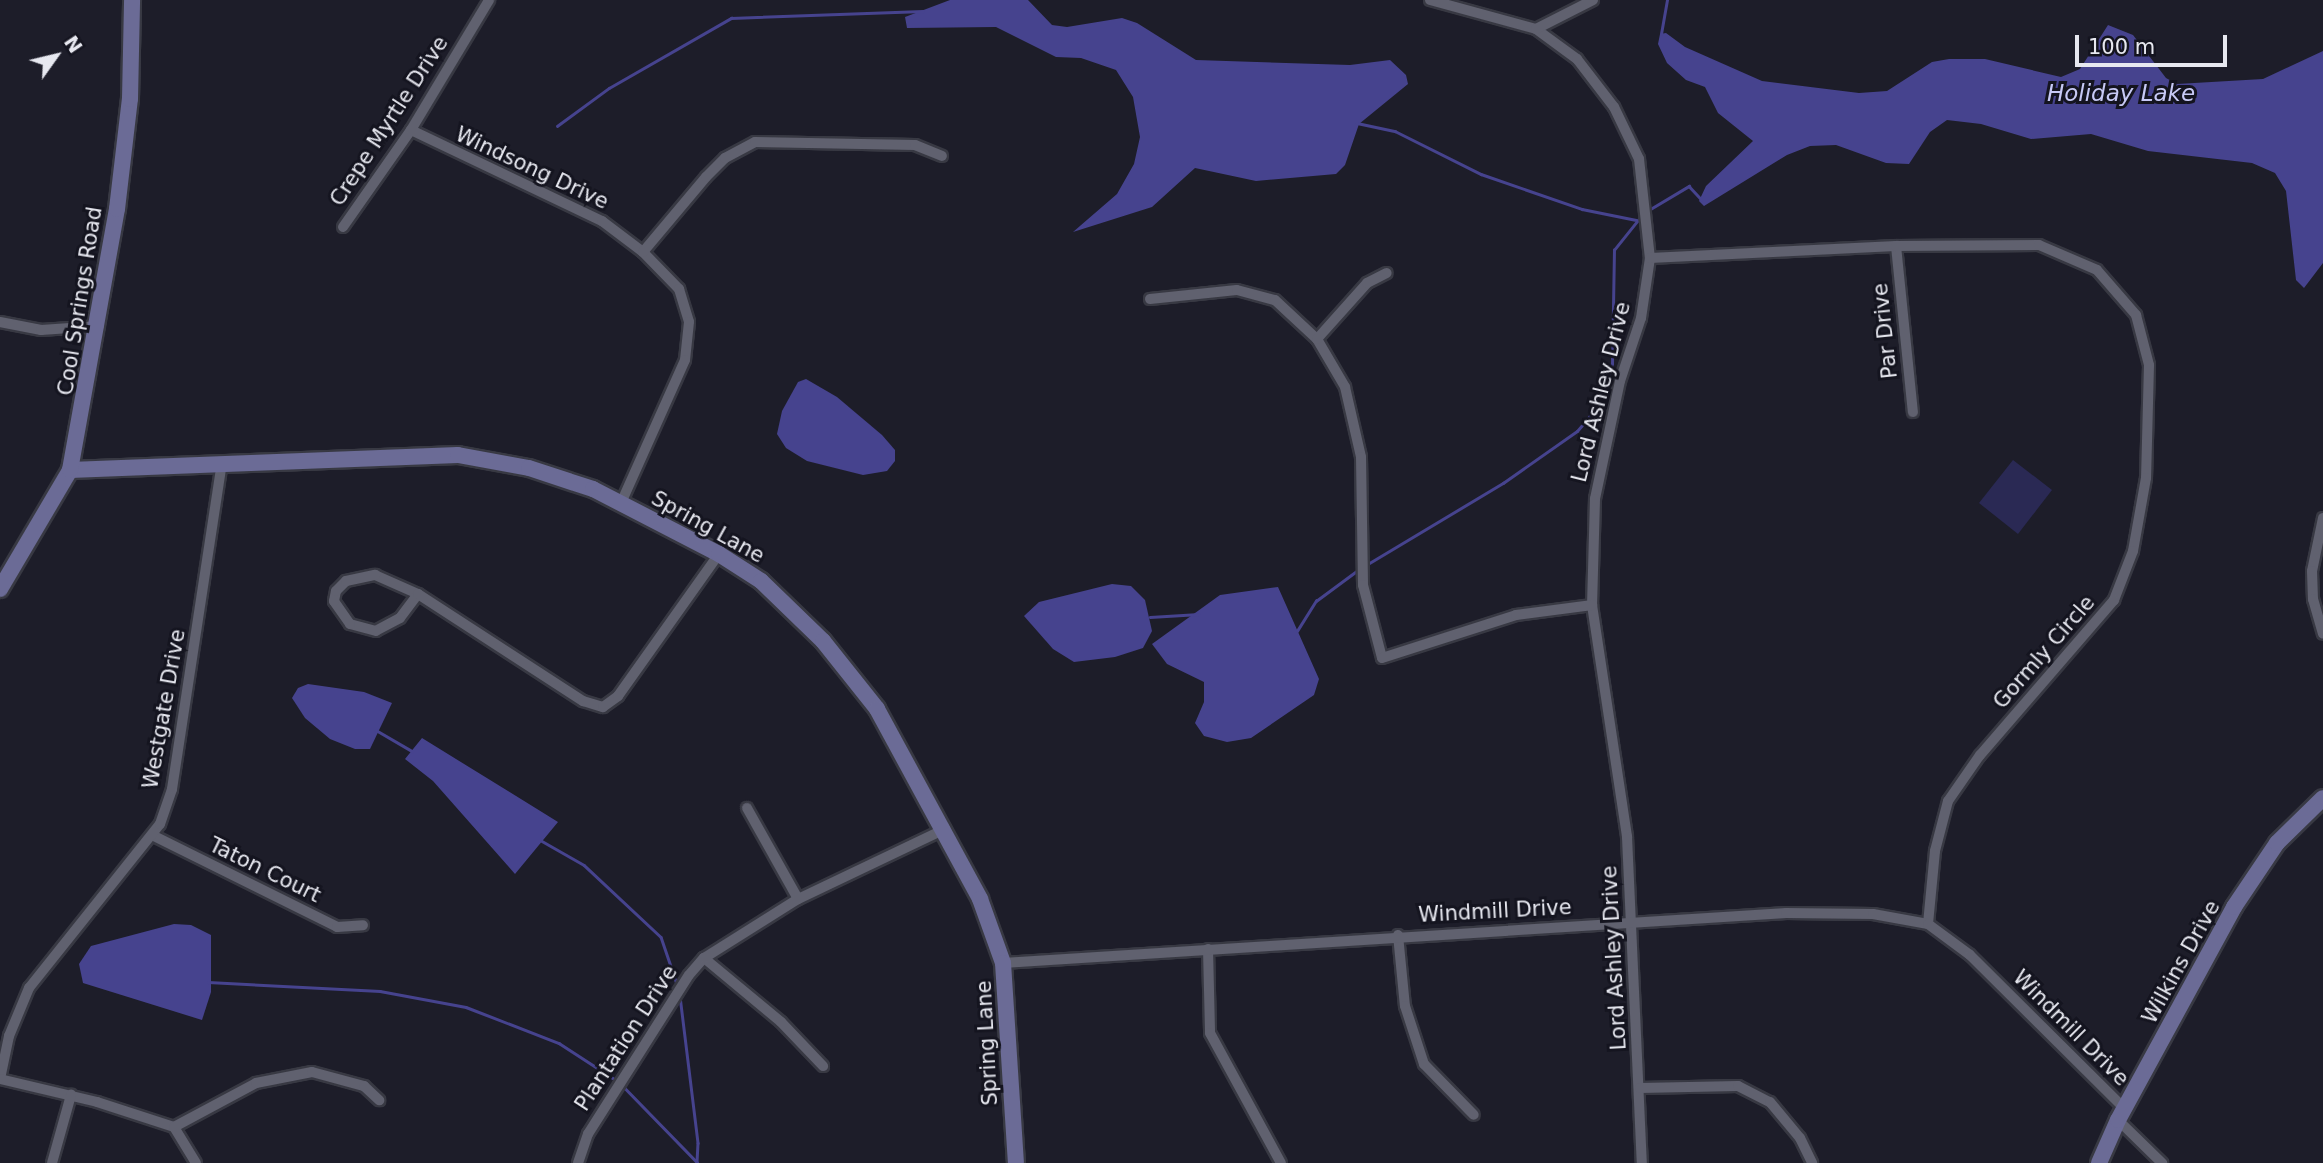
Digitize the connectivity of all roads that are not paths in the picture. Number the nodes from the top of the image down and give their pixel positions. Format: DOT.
graph roads {
  1 [pos="132,0"];
  2 [pos="489,0"];
  3 [pos="1430,0"];
  4 [pos="1593,0"];
  5 [pos="1536,29"];
  6 [pos="411,130"];
  7 [pos="942,156"];
  8 [pos="343,227"];
  9 [pos="1896,246"];
  10 [pos="643,253"];
  11 [pos="1650,258"];
  12 [pos="1387,273"];
  13 [pos="1150,299"];
  14 [pos="0,322"];
  15 [pos="99,326"];
  16 [pos="1317,339"];
  17 [pos="1913,412"];
  18 [pos="222,463"];
  19 [pos="70,471"];
  20 [pos="621,503"];
  21 [pos="2323,518"];
  22 [pos="719,554"];
  23 [pos="0,589"];
  24 [pos="418,594"];
  25 [pos="1592,604"];
  26 [pos="2323,634"];
  27 [pos="2322,801"];
  28 [pos="747,808"];
  29 [pos="945,829"];
  30 [pos="152,835"];
  31 [pos="798,899"];
  32 [pos="1632,924"];
  33 [pos="1928,924"];
  34 [pos="363,925"];
  35 [pos="1398,935"];
  36 [pos="1208,950"];
  37 [pos="704,958"];
  38 [pos="1003,963"];
  39 [pos="823,1066"];
  40 [pos="0,1079"];
  41 [pos="1640,1088"];
  42 [pos="71,1095"];
  43 [pos="379,1100"];
  44 [pos="2121,1114"];
  45 [pos="1474,1115"];
  46 [pos="174,1127"];
  47 [pos="52,1163"];
  48 [pos="197,1163"];
  49 [pos="578,1163"];
  50 [pos="1016,1163"];
  51 [pos="1281,1163"];
  52 [pos="1642,1163"];
  53 [pos="1812,1163"];
  54 [pos="2099,1163"];
  55 [pos="2162,1163"];
  1 -- 15 [label="street, Cool Springs Road"];
  2 -- 6 [label="street, Crepe Myrtle Drive"];
  3 -- 5 [label="street, Lord Ashley Drive"];
  4 -- 5 [label="street"];
  5 -- 11 [label="street, Lord Ashley Drive"];
  6 -- 8 [label="street, Crepe Myrtle Drive"];
  6 -- 10 [label="street, Windsong Drive"];
  7 -- 10 [label="street"];
  9 -- 11 [label="street, Gormly Circle"];
  9 -- 17 [label="street, Par Drive"];
  9 -- 33 [label="street, Gormly Circle"];
  10 -- 20 [label="street, Windsong Drive"];
  11 -- 25 [label="street, Lord Ashley Drive"];
  12 -- 16 [label="street"];
  13 -- 16 [label="street"];
  14 -- 15 [label="street"];
  15 -- 19 [label="street, Cool Springs Road"];
  16 -- 25 [label="street"];
  18 -- 19 [label="street, Spring Lane"];
  18 -- 20 [label="street, Spring Lane"];
  18 -- 30 [label="street, Westgate Drive"];
  19 -- 23 [label="street, Cool Springs Road"];
  20 -- 22 [label="street, Spring Lane"];
  21 -- 26 [label="street"];
  22 -- 24 [label="street"];
  22 -- 29 [label="street, Spring Lane"];
  24 -- 24 [label="street"];
  25 -- 32 [label="street, Lord Ashley Drive"];
  27 -- 44 [label="street, Wilkins Drive"];
  28 -- 31 [label="street"];
  29 -- 31 [label="street, Plantation Drive"];
  29 -- 38 [label="street, Spring Lane"];
  30 -- 34 [label="street, Taton Court"];
  30 -- 40 [label="street, Westgate Drive"];
  31 -- 37 [label="street, Plantation Drive"];
  32 -- 33 [label="street, Windmill Drive"];
  32 -- 35 [label="street, Windmill Drive"];
  32 -- 41 [label="street, Lord Ashley Drive"];
  33 -- 44 [label="street, Windmill Drive"];
  35 -- 36 [label="street, Windmill Drive"];
  35 -- 45 [label="street"];
  36 -- 38 [label="street, Windmill Drive"];
  36 -- 51 [label="street"];
  37 -- 39 [label="street"];
  37 -- 49 [label="street, Plantation Drive"];
  38 -- 50 [label="street, Spring Lane"];
  40 -- 42 [label="street"];
  41 -- 52 [label="street, Lord Ashley Drive"];
  41 -- 53 [label="street"];
  42 -- 46 [label="street"];
  42 -- 47 [label="street"];
  43 -- 46 [label="street"];
  44 -- 54 [label="street, Wilkins Drive"];
  44 -- 55 [label="street, Windmill Drive"];
  46 -- 48 [label="street"];
}
